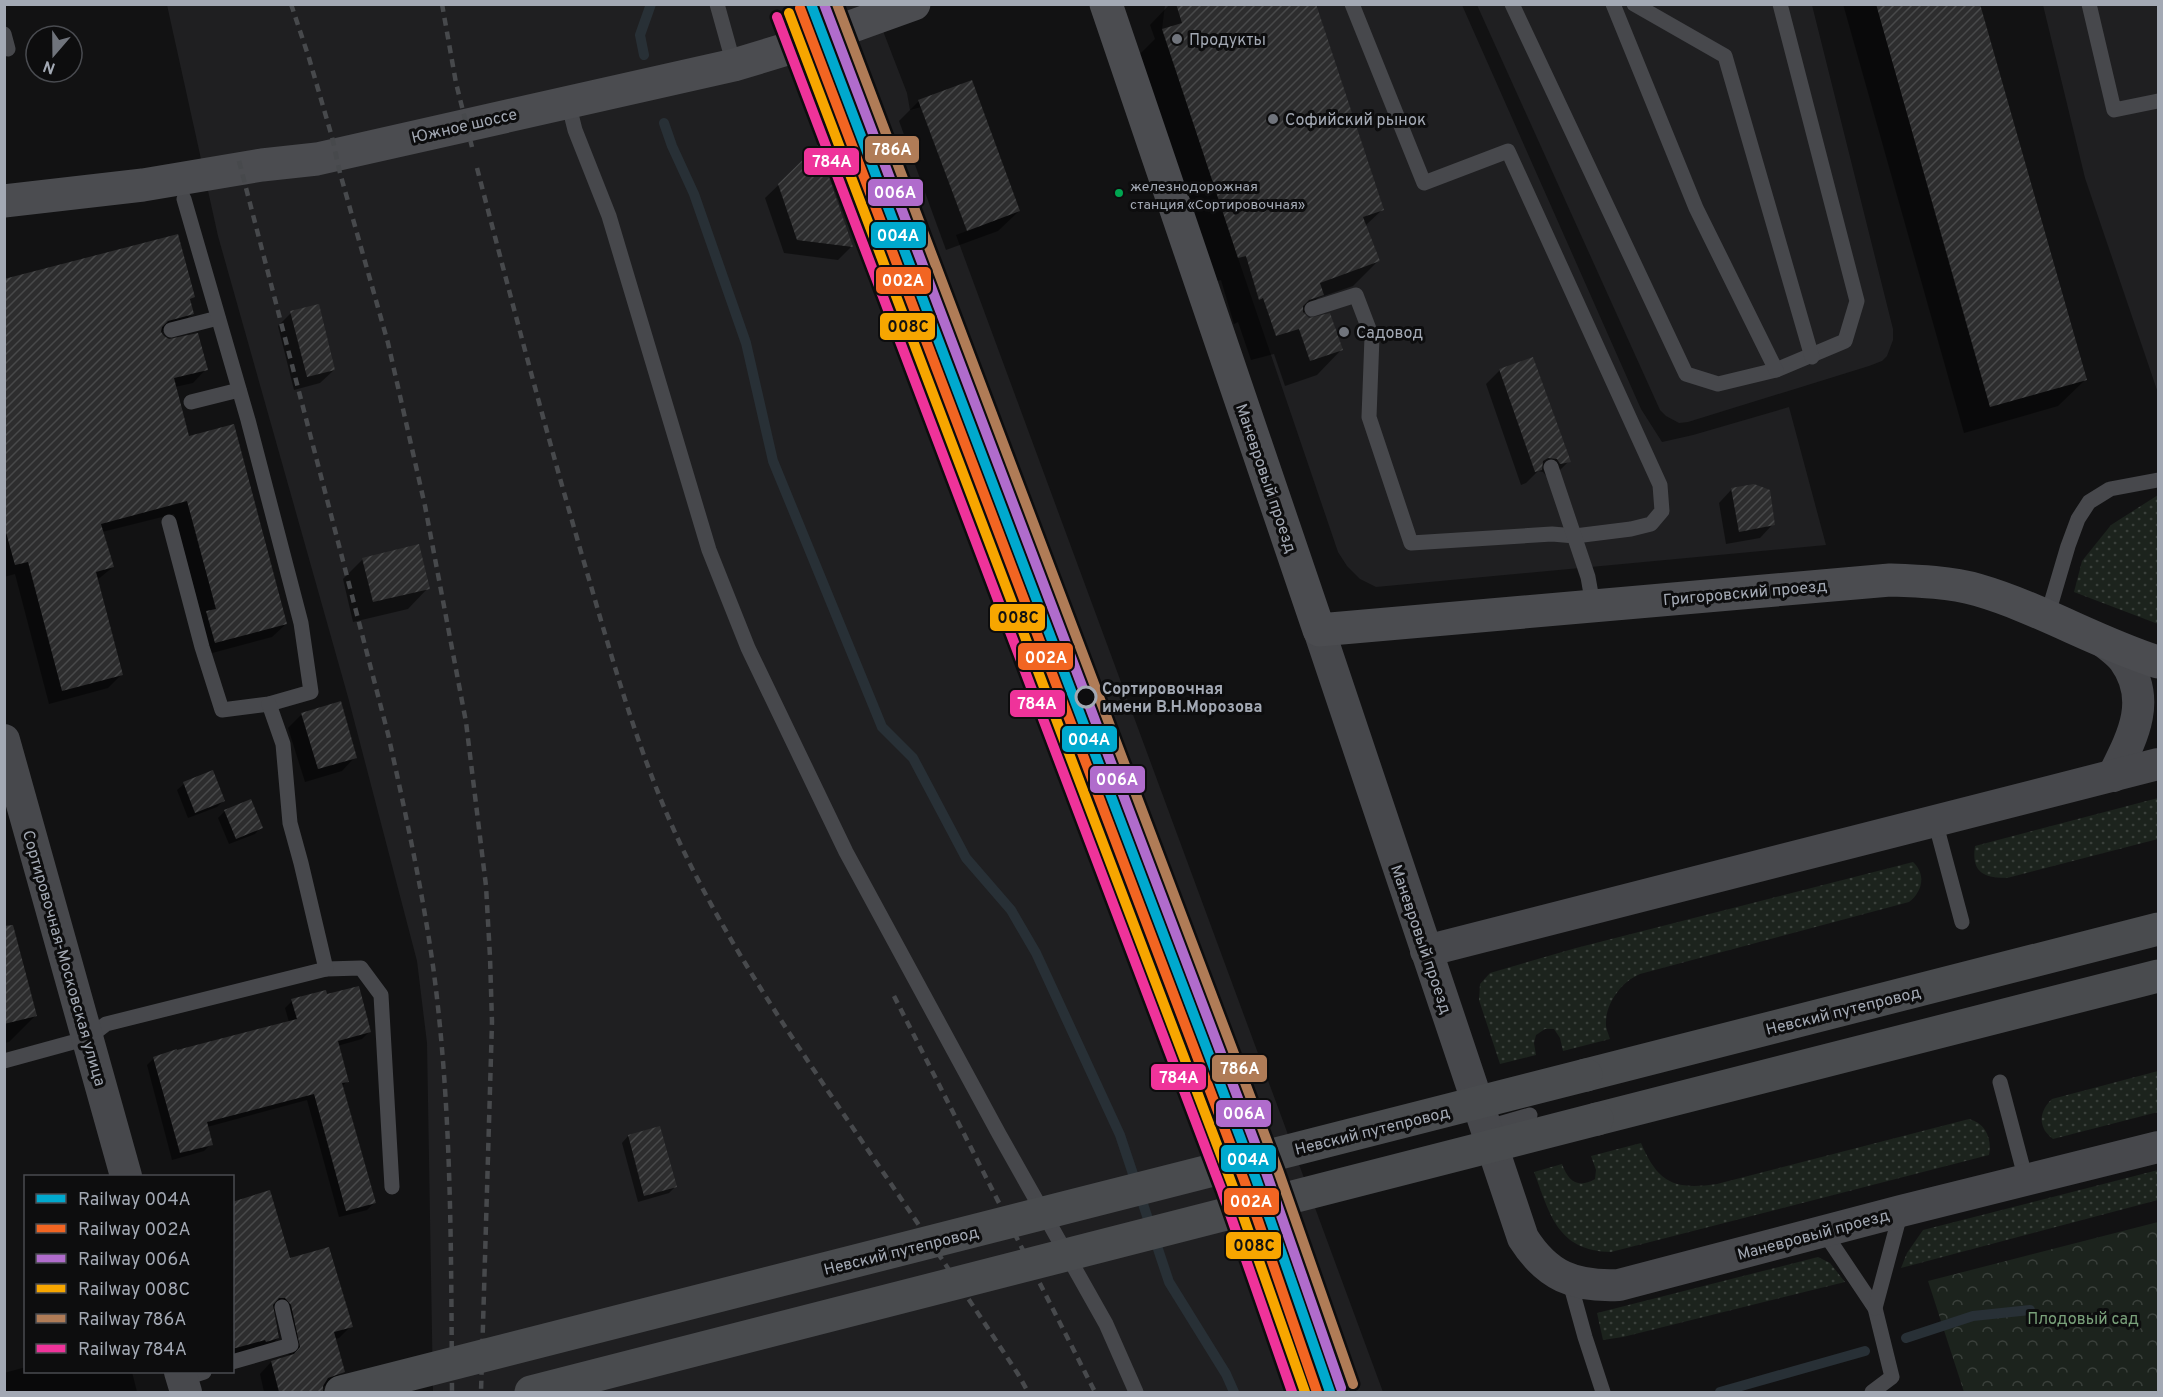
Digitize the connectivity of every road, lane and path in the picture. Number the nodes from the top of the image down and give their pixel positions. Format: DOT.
graph roads {
  1 [pos="717,4"];
  2 [pos="914,4"];
  3 [pos="1106,4"];
  4 [pos="1352,4"];
  5 [pos="1512,4"];
  6 [pos="1613,4"];
  7 [pos="1634,4"];
  8 [pos="1780,4"];
  9 [pos="2089,4"];
  10 [pos="734,65"];
  11 [pos="2158,101"];
  12 [pos="568,102"];
  13 [pos="184,199"];
  14 [pos="4,201"];
  15 [pos="1312,309"];
  16 [pos="218,318"];
  17 [pos="171,330"];
  18 [pos="1812,357"];
  19 [pos="1776,370"];
  20 [pos="239,390"];
  21 [pos="191,402"];
  22 [pos="1551,467"];
  23 [pos="2158,480"];
  24 [pos="169,522"];
  25 [pos="1575,536"];
  26 [pos="1593,605"];
  27 [pos="2047,617"];
  28 [pos="1319,630"];
  29 [pos="2103,641"];
  30 [pos="2158,662"];
  31 [pos="269,704"];
  32 [pos="6,749"];
  33 [pos="2158,764"];
  34 [pos="2113,776"];
  35 [pos="1935,822"];
  36 [pos="1962,922"];
  37 [pos="2158,929"];
  38 [pos="1426,951"];
  39 [pos="326,969"];
  40 [pos="2158,976"];
  41 [pos="88,1038"];
  42 [pos="4,1061"];
  43 [pos="2000,1082"];
  44 [pos="1530,1115"];
  45 [pos="1485,1128"];
  46 [pos="2158,1147"];
  47 [pos="126,1175"];
  48 [pos="2026,1180"];
  49 [pos="392,1187"];
  50 [pos="1901,1211"];
  51 [pos="1824,1232"];
  52 [pos="1569,1279"];
  53 [pos="282,1307"];
  54 [pos="1875,1308"];
  55 [pos="234,1361"];
  56 [pos="341,1392"];
  57 [pos="531,1392"];
  58 [pos="1136,1392"];
  59 [pos="1603,1392"];
  60 [pos="1872,1392"];
  1 -- 10 [label="lane"];
  2 -- 10 [label="street, Южное шоссе"];
  3 -- 28 [label="street, Маневровый проезд"];
  4 -- 25 [label="lane"];
  5 -- 19 [label="lane"];
  6 -- 19 [label="lane"];
  7 -- 18 [label="lane"];
  8 -- 18 [label="lane"];
  9 -- 11 [label="lane"];
  10 -- 12 [label="street, Южное шоссе"];
  12 -- 14 [label="street, Южное шоссе"];
  12 -- 58 [label="lane"];
  13 -- 16 [label="lane"];
  15 -- 25 [label="lane"];
  16 -- 17 [label="lane"];
  16 -- 20 [label="lane"];
  18 -- 19 [label="lane"];
  20 -- 21 [label="lane"];
  20 -- 31 [label="lane"];
  22 -- 25 [label="lane"];
  23 -- 27 [label="lane"];
  24 -- 31 [label="lane"];
  25 -- 26 [label="lane"];
  26 -- 27 [label="street, Григоровский проезд"];
  26 -- 28 [label="street, Григоровский проезд"];
  27 -- 29 [label="street, Григоровский проезд"];
  28 -- 38 [label="street, Маневровый проезд"];
  29 -- 30 [label="street, Григоровский проезд"];
  29 -- 34 [label="street"];
  31 -- 39 [label="lane"];
  32 -- 41 [label="street, Сортировочная-Московская улица"];
  33 -- 34 [label="street"];
  34 -- 35 [label="street"];
  35 -- 36 [label="lane"];
  35 -- 38 [label="street"];
  37 -- 56 [label="main road, Невский путепровод, bridge"];
  38 -- 45 [label="street, Маневровый проезд"];
  39 -- 41 [label="lane"];
  39 -- 49 [label="lane"];
  40 -- 57 [label="main road, bridge"];
  41 -- 42 [label="lane"];
  41 -- 47 [label="street, Сортировочная-Московская улица"];
  43 -- 48 [label="lane"];
  44 -- 45 [label="lane"];
  45 -- 52 [label="street, Маневровый проезд"];
  46 -- 48 [label="street, Маневровый проезд"];
  48 -- 50 [label="street, Маневровый проезд"];
  50 -- 51 [label="street, Маневровый проезд"];
  50 -- 54 [label="lane"];
  51 -- 52 [label="street, Маневровый проезд"];
  51 -- 54 [label="lane"];
  52 -- 59 [label="lane"];
  53 -- 55 [label="lane"];
  54 -- 60 [label="lane"];
}
